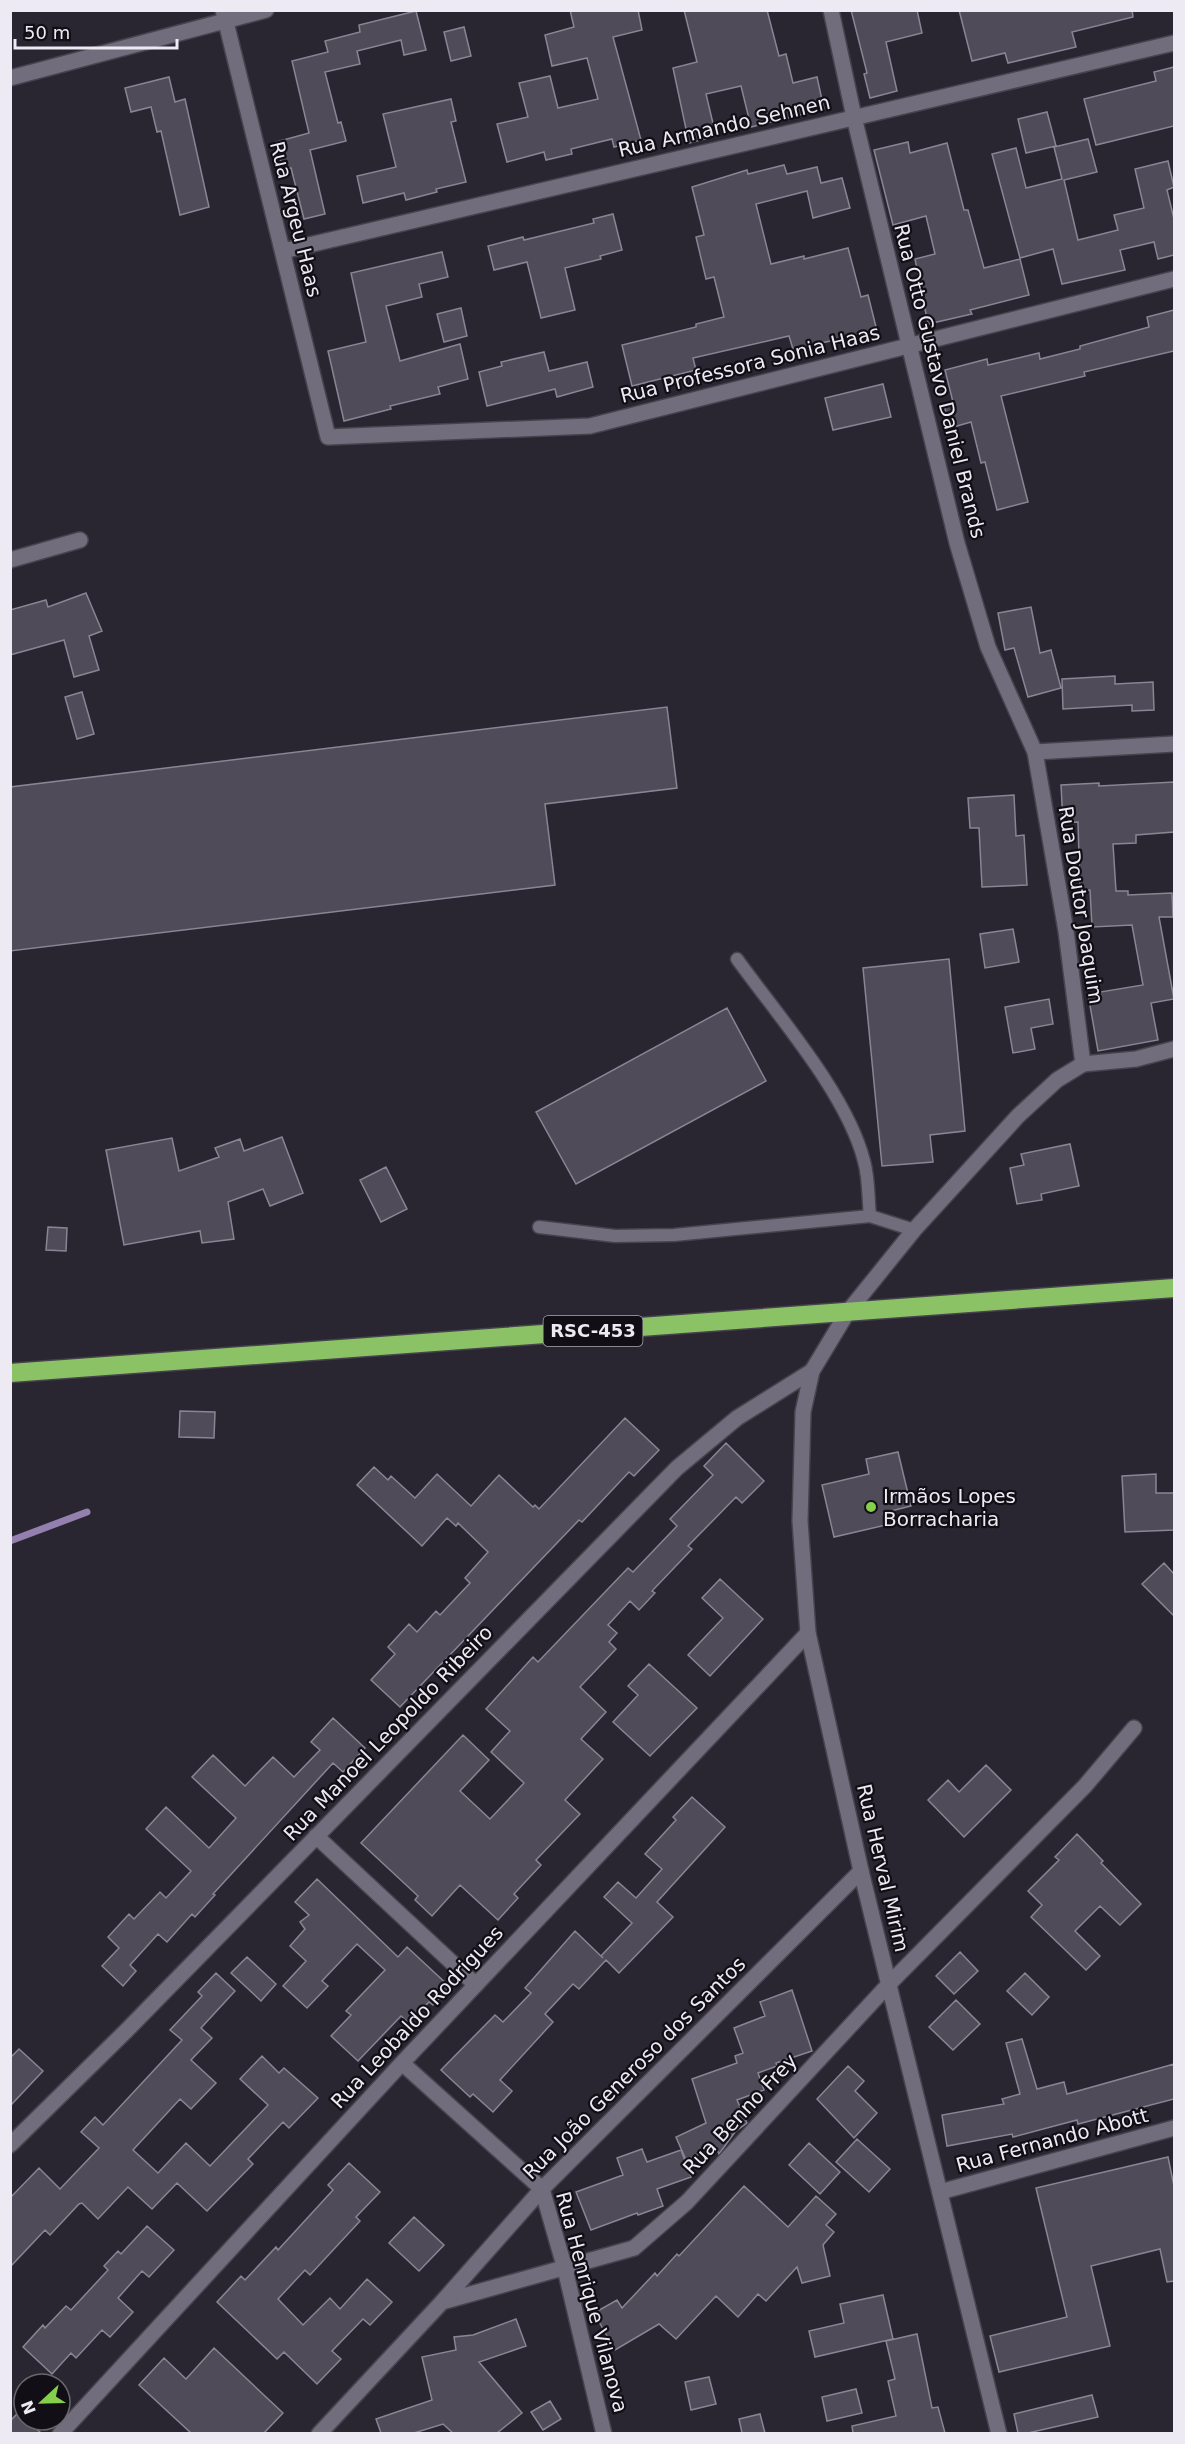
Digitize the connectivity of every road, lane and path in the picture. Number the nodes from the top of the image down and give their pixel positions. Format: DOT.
graph roads {
  1 [pos="266,10"];
  2 [pos="831,10"];
  3 [pos="224,15"];
  4 [pos="1174,43"];
  5 [pos="10,78"];
  6 [pos="854,117"];
  7 [pos="283,251"];
  8 [pos="1174,279"];
  9 [pos="911,345"];
  10 [pos="328,437"];
  11 [pos="80,540"];
  12 [pos="10,561"];
  13 [pos="1174,744"];
  14 [pos="1035,752"];
  15 [pos="737,959"];
  16 [pos="1174,1049"];
  17 [pos="1083,1064"];
  18 [pos="870,1216"];
  19 [pos="539,1227"];
  20 [pos="914,1230"];
  21 [pos="1174,1288"];
  22 [pos="847,1313"];
  23 [pos="812,1371"];
  24 [pos="10,1373"];
  25 [pos="808,1633"];
  26 [pos="1134,1728"];
  27 [pos="316,1836"];
  28 [pos="861,1871"];
  29 [pos="889,1984"];
  30 [pos="476,1985"];
  31 [pos="402,2063"];
  32 [pos="1174,2128"];
  33 [pos="10,2145"];
  34 [pos="542,2189"];
  35 [pos="940,2192"];
  36 [pos="565,2269"];
  37 [pos="442,2302"];
  38 [pos="326,2430"];
  39 [pos="60,2433"];
  40 [pos="604,2433"];
  41 [pos="999,2433"];
  1 -- 3 [label="street"];
  2 -- 6 [label="street, Rua Otto Gustavo Daniel Brands"];
  3 -- 5 [label="street"];
  3 -- 7 [label="street, Rua Argeu Haas"];
  4 -- 6 [label="street, Rua Armando Sehnen"];
  6 -- 7 [label="street, Rua Armando Sehnen"];
  6 -- 9 [label="street, Rua Otto Gustavo Daniel Brands"];
  7 -- 10 [label="street, Rua Argeu Haas"];
  8 -- 9 [label="street, Rua Professora Sonia Haas"];
  9 -- 10 [label="street, Rua Professora Sonia Haas"];
  9 -- 14 [label="street, Rua Otto Gustavo Daniel Brands"];
  11 -- 12 [label="street"];
  13 -- 14 [label="street"];
  14 -- 17 [label="street, Rua Doutor Joaquim"];
  15 -- 18 [label="lane"];
  16 -- 17 [label="street"];
  17 -- 20 [label="street, Rua Herval Mirim"];
  18 -- 19 [label="lane"];
  18 -- 20 [label="lane"];
  20 -- 22 [label="street, Rua Herval Mirim"];
  21 -- 22 [label="highway, RSC-453"];
  22 -- 23 [label="street, Rua Herval Mirim"];
  22 -- 24 [label="highway, RSC-453"];
  23 -- 25 [label="street, Rua Herval Mirim"];
  23 -- 27 [label="street, Rua Manoel Leopoldo Ribeiro"];
  25 -- 28 [label="street, Rua Herval Mirim"];
  25 -- 30 [label="street, Rua Leobaldo Rodrigues"];
  26 -- 29 [label="street, Rua Benno Frey"];
  27 -- 30 [label="street"];
  27 -- 33 [label="street, Rua Manoel Leopoldo Ribeiro"];
  28 -- 29 [label="street, Rua Herval Mirim"];
  28 -- 34 [label="street, Rua João Generoso dos Santos"];
  29 -- 35 [label="street, Rua Herval Mirim"];
  29 -- 36 [label="street, Rua Benno Frey"];
  30 -- 31 [label="street, Rua Leobaldo Rodrigues"];
  31 -- 34 [label="street, Rua Henrique Vilanova"];
  31 -- 39 [label="street, Rua Leobaldo Rodrigues"];
  32 -- 35 [label="street, Rua Fernando Abott"];
  34 -- 36 [label="street, Rua Henrique Vilanova"];
  34 -- 37 [label="street, Rua João Generoso dos Santos"];
  35 -- 41 [label="street, Rua Herval Mirim"];
  36 -- 37 [label="street, Rua Benno Frey"];
  36 -- 40 [label="street, Rua Henrique Vilanova"];
  37 -- 38 [label="street"];
}
